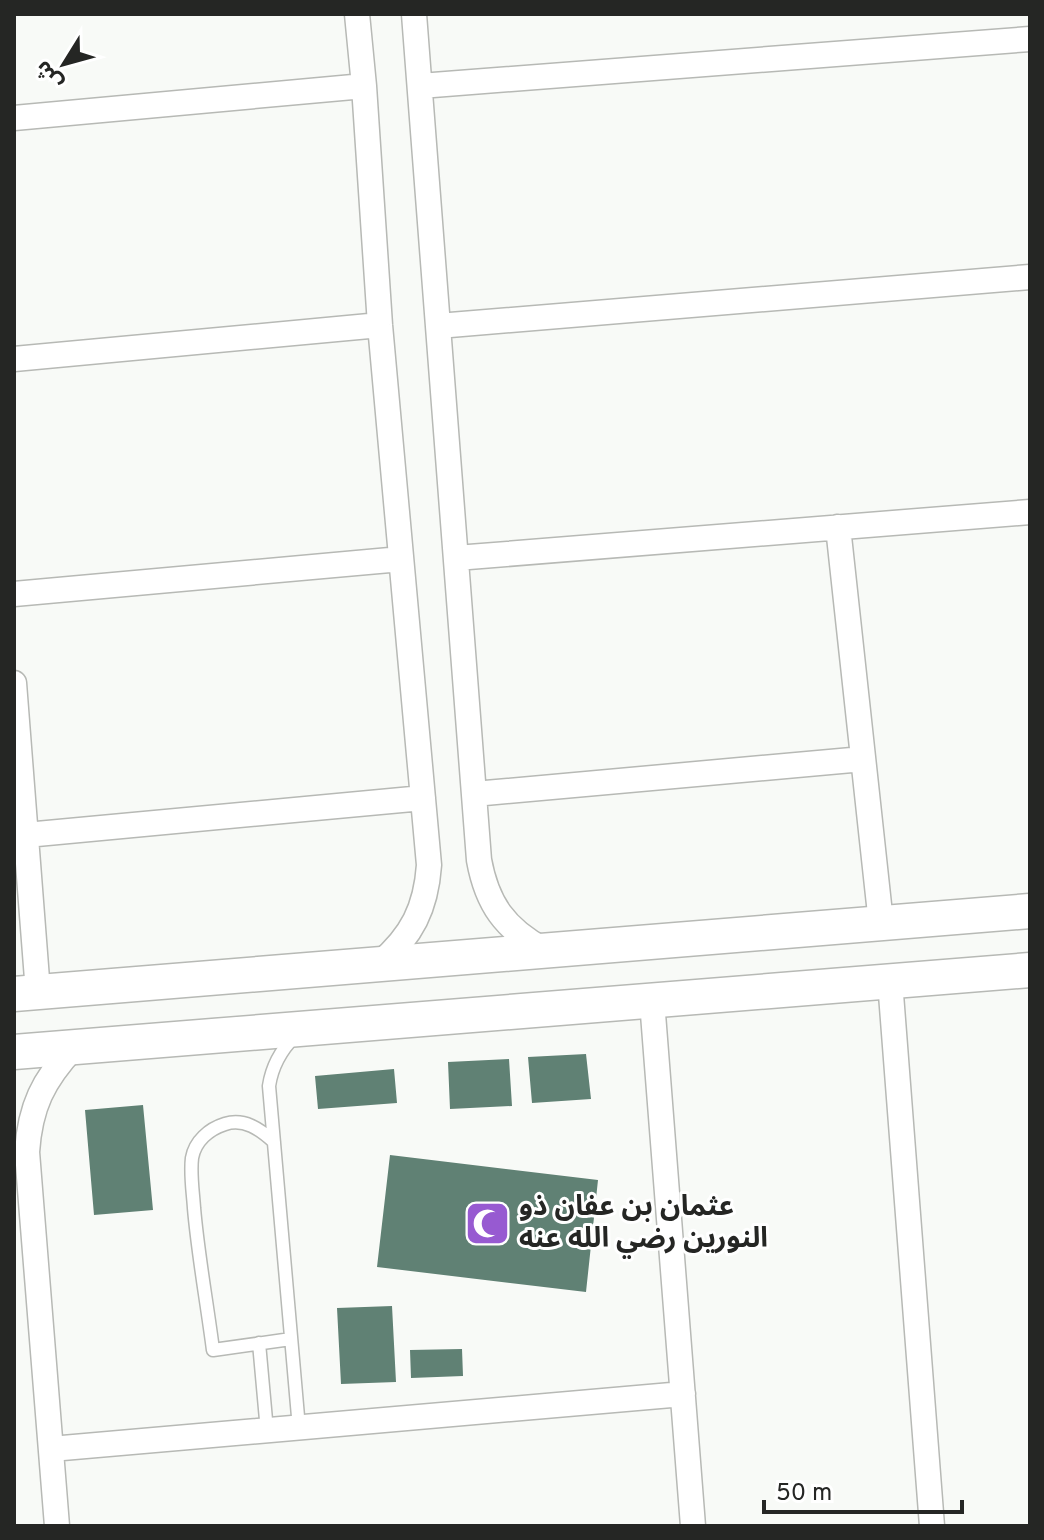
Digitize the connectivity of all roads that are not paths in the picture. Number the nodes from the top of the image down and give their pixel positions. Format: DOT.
graph roads {
  1 [pos="414,14"];
  2 [pos="361,20"];
  3 [pos="1030,39"];
  4 [pos="364,86"];
  5 [pos="420,86"];
  6 [pos="14,118"];
  7 [pos="1030,277"];
  8 [pos="380,325"];
  9 [pos="438,326"];
  10 [pos="14,359"];
  11 [pos="1030,512"];
  12 [pos="838,527"];
  13 [pos="456,558"];
  14 [pos="401,559"];
  15 [pos="14,594"];
  16 [pos="14,683"];
  17 [pos="863,759"];
  18 [pos="474,794"];
  19 [pos="423,798"];
  20 [pos="26,835"];
  21 [pos="1030,911"];
  22 [pos="881,923"];
  23 [pos="544,950"];
  24 [pos="379,964"];
  25 [pos="1030,970"];
  26 [pos="890,981"];
  27 [pos="26,993"];
  28 [pos="652,1001"];
  29 [pos="306,1028"];
  30 [pos="74,1047"];
  31 [pos="14,1052"];
  32 [pos="274,1142"];
  33 [pos="291,1339"];
  34 [pos="259,1343"];
  35 [pos="683,1394"];
  36 [pos="299,1428"];
  37 [pos="267,1431"];
  38 [pos="51,1449"];
  39 [pos="57,1526"];
  40 [pos="693,1526"];
  41 [pos="932,1526"];
  1 -- 5 [label="street"];
  2 -- 4 [label="street"];
  3 -- 5 [label="street"];
  4 -- 6 [label="street"];
  4 -- 8 [label="street"];
  5 -- 9 [label="street"];
  7 -- 9 [label="street"];
  8 -- 10 [label="street"];
  8 -- 14 [label="street"];
  9 -- 13 [label="street"];
  11 -- 12 [label="street"];
  12 -- 13 [label="street"];
  12 -- 17 [label="street"];
  13 -- 18 [label="street"];
  14 -- 15 [label="street"];
  14 -- 19 [label="street"];
  16 -- 20 [label="street"];
  17 -- 18 [label="street"];
  17 -- 22 [label="street"];
  18 -- 23 [label="street"];
  19 -- 20 [label="street"];
  19 -- 24 [label="street"];
  20 -- 27 [label="street"];
  21 -- 22 [label="street"];
  22 -- 23 [label="street"];
  23 -- 24 [label="street"];
  24 -- 27 [label="street"];
  25 -- 26 [label="street"];
  26 -- 28 [label="street"];
  26 -- 41 [label="street"];
  28 -- 29 [label="street"];
  28 -- 35 [label="street"];
  29 -- 30 [label="street"];
  29 -- 32 [label="lane"];
  30 -- 31 [label="street"];
  30 -- 38 [label="street"];
  32 -- 33 [label="lane"];
  32 -- 34 [label="lane"];
  33 -- 34 [label="lane"];
  33 -- 36 [label="lane"];
  34 -- 37 [label="lane"];
  35 -- 36 [label="street"];
  35 -- 40 [label="street"];
  36 -- 37 [label="street"];
  37 -- 38 [label="street"];
  38 -- 39 [label="street"];
}
